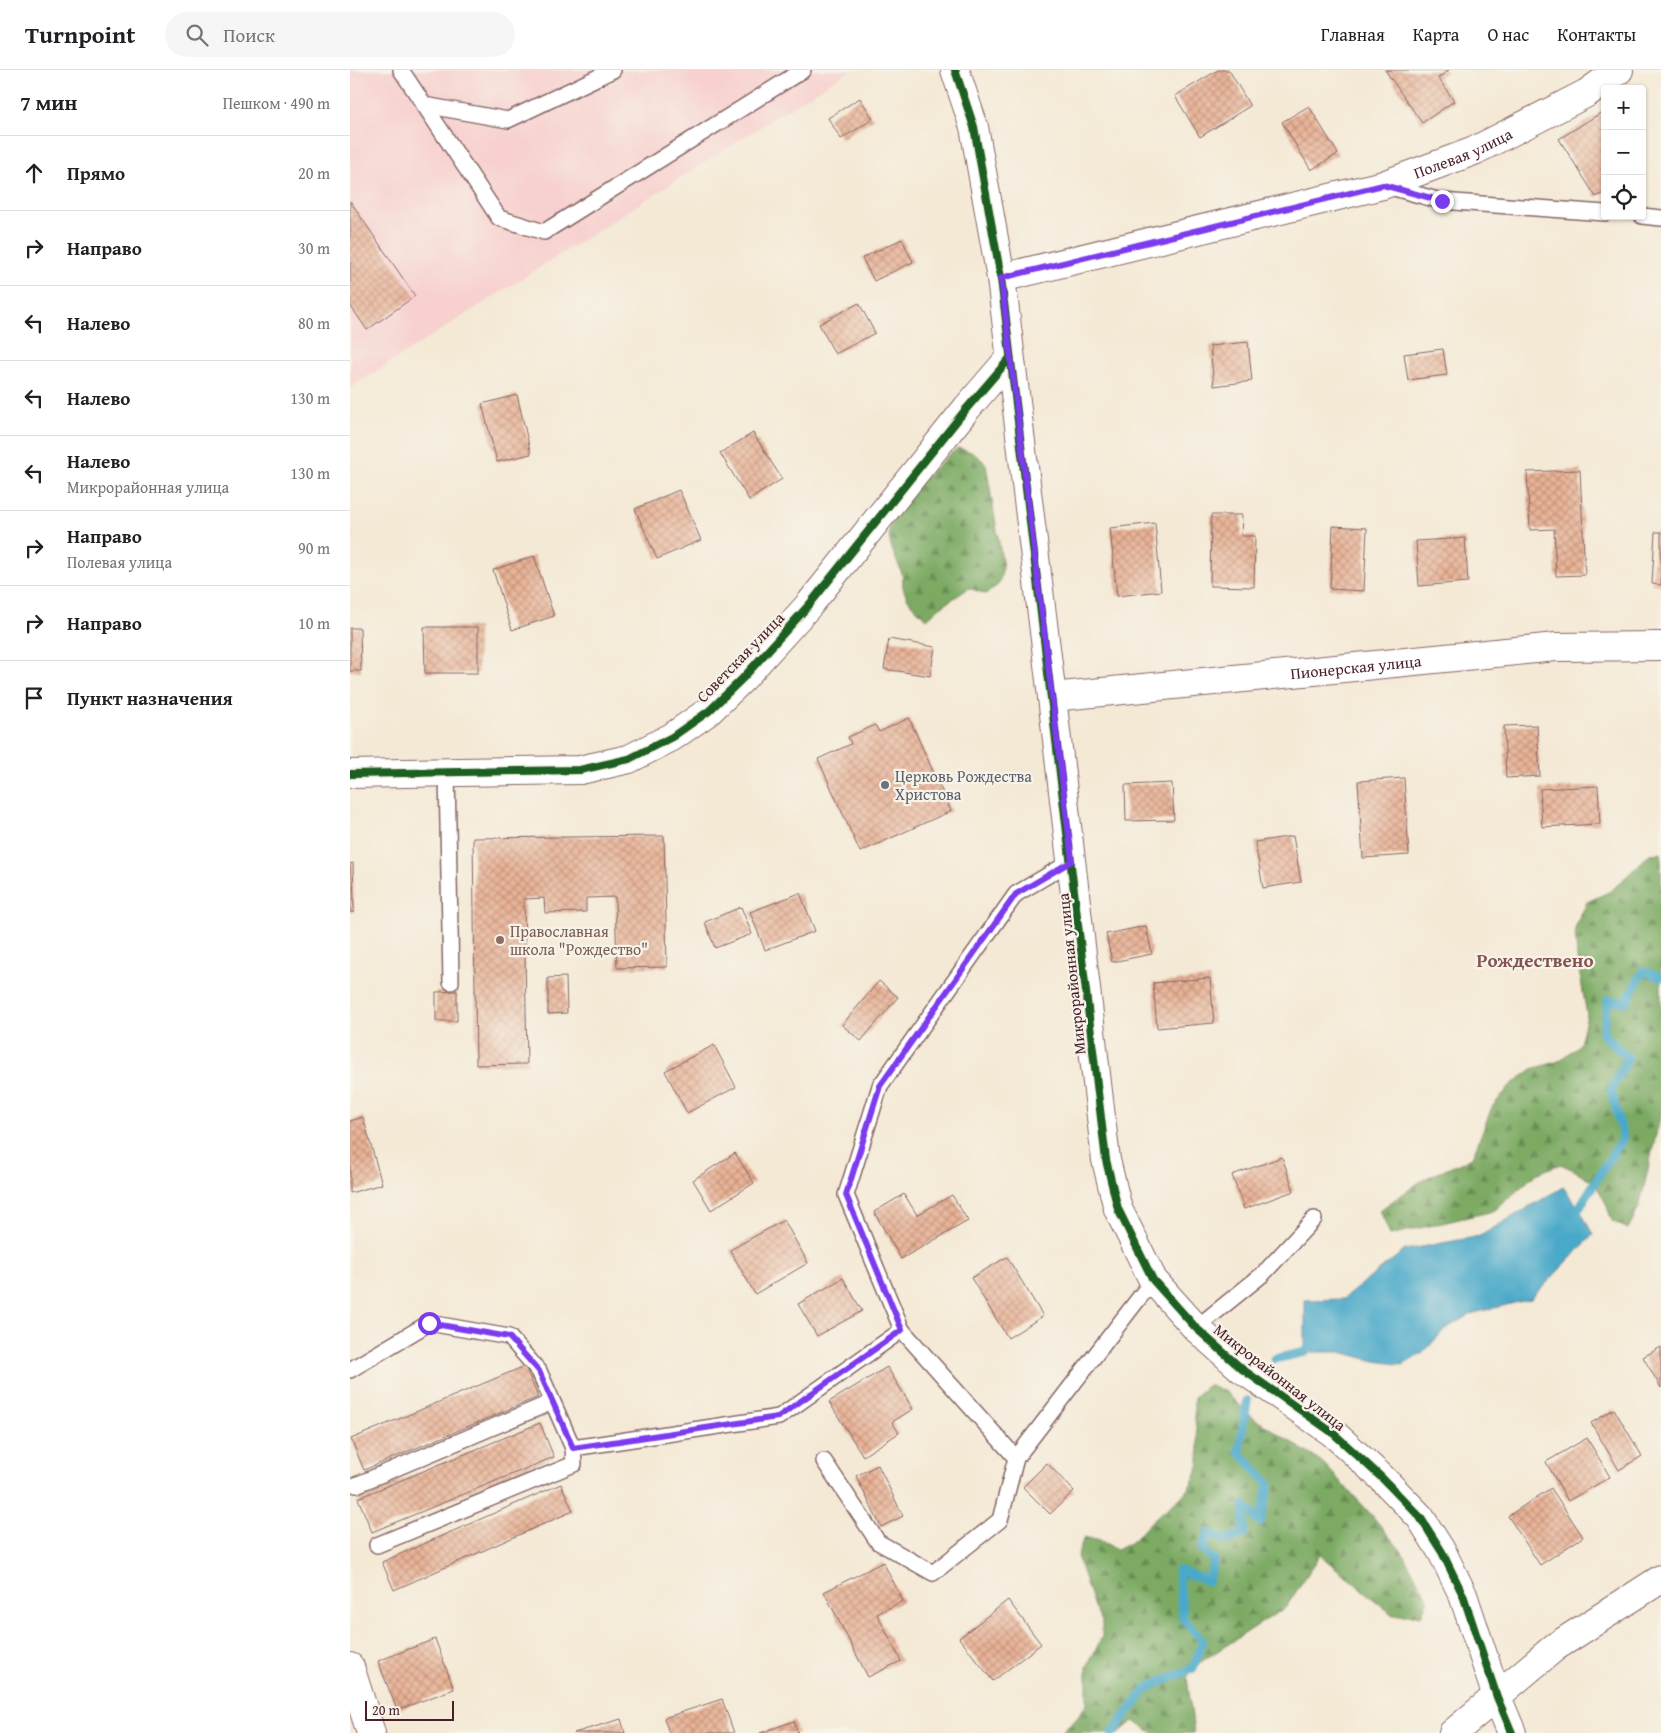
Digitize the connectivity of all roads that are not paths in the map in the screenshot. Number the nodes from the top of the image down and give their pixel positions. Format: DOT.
graph roads {
  1 [pos="401,70"];
  2 [pos="613,70"];
  3 [pos="803,70"];
  4 [pos="954,70"];
  5 [pos="1619,70"];
  6 [pos="782,75"];
  7 [pos="424,105"];
  8 [pos="1383,185"];
  9 [pos="1601,213"];
  10 [pos="1646,216"];
  11 [pos="1661,218"];
  12 [pos="1001,278"];
  13 [pos="1010,358"];
  14 [pos="1661,646"];
  15 [pos="1052,696"];
  16 [pos="447,772"];
  17 [pos="350,774"];
  18 [pos="1072,861"];
  19 [pos="450,982"];
  20 [pos="1314,1219"];
  21 [pos="1153,1280"];
  22 [pos="1196,1328"];
  23 [pos="902,1330"];
  24 [pos="350,1370"];
  25 [pos="552,1402"];
  26 [pos="573,1448"];
  27 [pos="1016,1458"];
  28 [pos="824,1461"];
  29 [pos="356,1485"];
  30 [pos="377,1545"];
  31 [pos="1661,1579"];
  32 [pos="350,1667"];
  33 [pos="1497,1697"];
  34 [pos="371,1733"];
  35 [pos="1453,1733"];
  36 [pos="1512,1733"];
  1 -- 7 [label="lane"];
  2 -- 7 [label="lane"];
  3 -- 6 [label="lane"];
  4 -- 12 [label="street, Микрорайонная улица"];
  5 -- 8 [label="street, Полевая улица"];
  6 -- 7 [label="lane"];
  8 -- 9 [label="lane"];
  8 -- 12 [label="street, Полевая улица"];
  10 -- 11 [label="lane"];
  12 -- 13 [label="street, Микрорайонная улица"];
  13 -- 15 [label="street, Микрорайонная улица"];
  13 -- 16 [label="street, Советская улица"];
  14 -- 15 [label="street, Пионерская улица"];
  15 -- 18 [label="street, Микрорайонная улица"];
  16 -- 17 [label="street, Советская улица"];
  16 -- 19 [label="lane"];
  18 -- 21 [label="street, Микрорайонная улица"];
  18 -- 23 [label="lane"];
  20 -- 22 [label="lane"];
  21 -- 22 [label="street, Микрорайонная улица"];
  21 -- 27 [label="lane"];
  22 -- 33 [label="street, Микрорайонная улица"];
  23 -- 26 [label="lane"];
  23 -- 27 [label="lane"];
  24 -- 25 [label="lane"];
  25 -- 26 [label="lane"];
  25 -- 29 [label="lane"];
  26 -- 30 [label="lane"];
  27 -- 28 [label="lane"];
  31 -- 33 [label="street"];
  32 -- 34 [label="street"];
  33 -- 35 [label="street"];
  33 -- 36 [label="street, Микрорайонная улица"];
}
